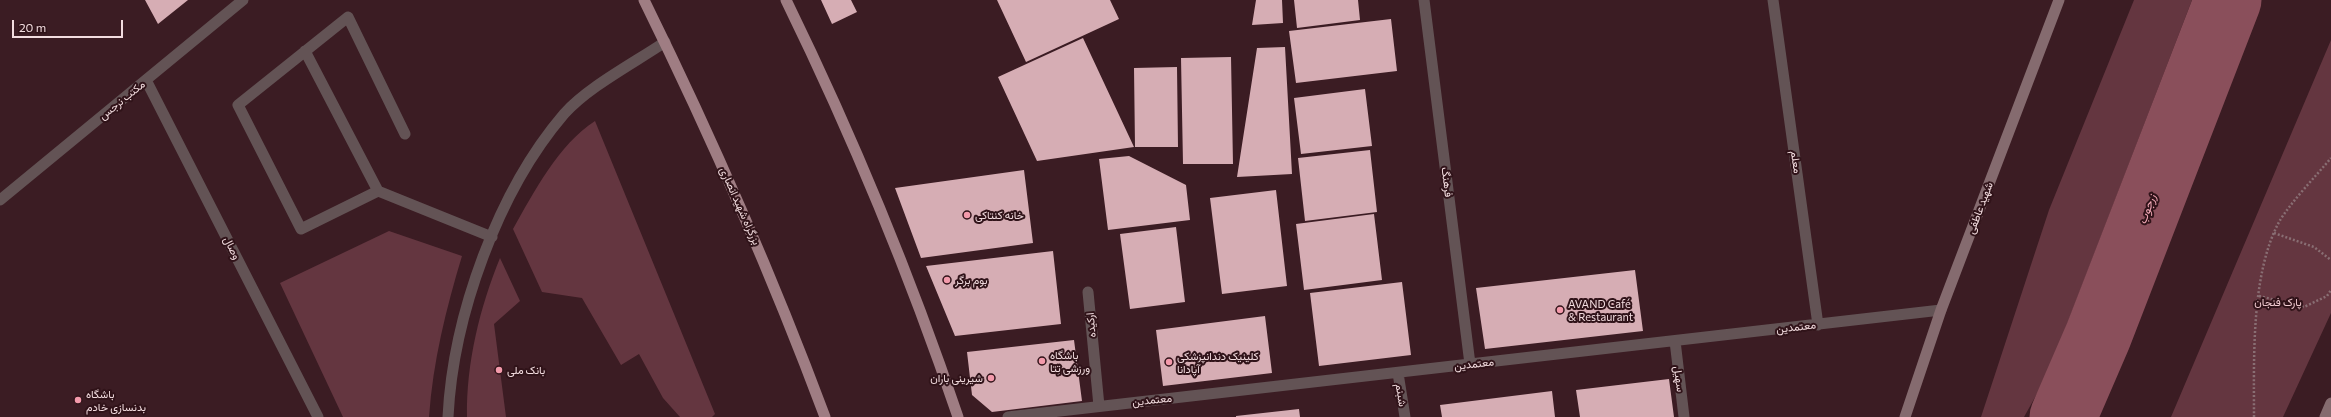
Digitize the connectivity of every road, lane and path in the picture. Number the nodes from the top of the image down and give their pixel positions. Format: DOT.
graph roads {
  1 [pos="243,0"];
  2 [pos="644,0"];
  3 [pos="786,0"];
  4 [pos="1424,0"];
  5 [pos="1773,0"];
  6 [pos="2059,0"];
  7 [pos="665,42"];
  8 [pos="305,51"];
  9 [pos="146,80"];
  10 [pos="405,134"];
  11 [pos="2331,158"];
  12 [pos="378,191"];
  13 [pos="0,200"];
  14 [pos="2274,233"];
  15 [pos="492,237"];
  16 [pos="2331,260"];
  17 [pos="2331,290"];
  18 [pos="1088,292"];
  19 [pos="2259,296"];
  20 [pos="1941,310"];
  21 [pos="1818,325"];
  22 [pos="1675,341"];
  23 [pos="1470,364"];
  24 [pos="1398,373"];
  25 [pos="2331,403"];
  26 [pos="1099,406"];
  27 [pos="318,417"];
  28 [pos="448,417"];
  29 [pos="825,417"];
  30 [pos="958,417"];
  31 [pos="1008,417"];
  32 [pos="1405,417"];
  33 [pos="1684,417"];
  34 [pos="1905,417"];
  35 [pos="2254,417"];
  36 [pos="2325,417"];
  1 -- 9 [label="street, مکتب نرجس"];
  2 -- 7 [label="main road, بزرگراه شهید انصاری"];
  3 -- 30 [label="main road"];
  4 -- 23 [label="street, فرهنگ"];
  5 -- 21 [label="street, معلم"];
  6 -- 20 [label="main road, شهید عاطفی"];
  7 -- 15 [label="street"];
  7 -- 29 [label="main road, بزرگراه شهید انصاری"];
  8 -- 10 [label="street"];
  8 -- 12 [label="street"];
  8 -- 12 [label="street"];
  9 -- 13 [label="street, مکتب نرجس"];
  9 -- 27 [label="street, وصال"];
  11 -- 14 [label="path"];
  12 -- 15 [label="street"];
  14 -- 16 [label="path"];
  14 -- 19 [label="path"];
  15 -- 28 [label="street"];
  17 -- 19 [label="path"];
  18 -- 26 [label="street, ارکیده"];
  19 -- 35 [label="path"];
  20 -- 21 [label="street, معتمدین"];
  20 -- 34 [label="main road, شهید عاطفی"];
  21 -- 22 [label="street, معتمدین"];
  22 -- 23 [label="street, معتمدین"];
  22 -- 33 [label="street, سهیل"];
  23 -- 24 [label="street, معتمدین"];
  24 -- 26 [label="street, معتمدین"];
  24 -- 32 [label="street, شبنم"];
  25 -- 36 [label="main road"];
  26 -- 31 [label="street, معتمدین"];
}
